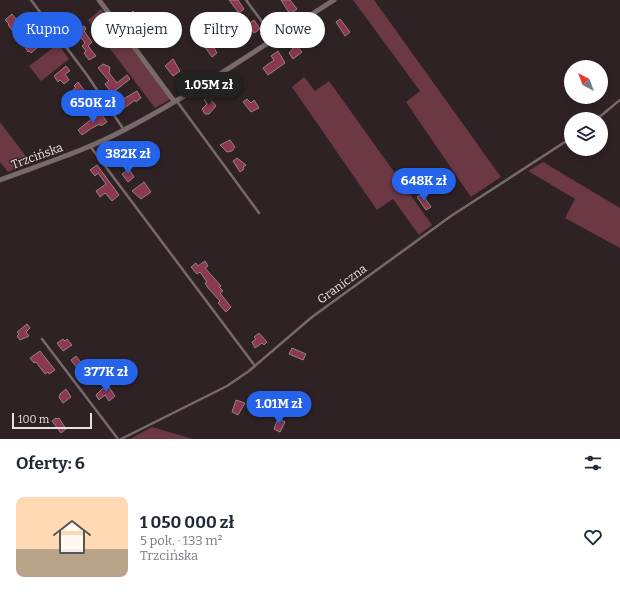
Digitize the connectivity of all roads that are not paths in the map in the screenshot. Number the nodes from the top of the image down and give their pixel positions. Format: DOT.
graph roads {
  1 [pos="31,0"];
  2 [pos="99,0"];
  3 [pos="246,0"];
  4 [pos="334,0"];
  5 [pos="315,12"];
  6 [pos="260,19"];
  7 [pos="260,47"];
  8 [pos="175,100"];
  9 [pos="620,100"];
  10 [pos="605,112"];
  11 [pos="124,130"];
  12 [pos="564,143"];
  13 [pos="90,146"];
  14 [pos="0,180"];
  15 [pos="259,213"];
  16 [pos="42,339"];
  17 [pos="255,366"];
  18 [pos="118,439"];
  19 [pos="121,439"];
  1 -- 11 [label="lane"];
  2 -- 8 [label="street"];
  3 -- 6 [label="lane"];
  4 -- 5 [label="street, Trzcińska"];
  7 -- 8 [label="street, Trzcińska"];
  8 -- 11 [label="street, Trzcińska"];
  8 -- 15 [label="lane"];
  9 -- 10 [label="lane"];
  11 -- 13 [label="street, Trzcińska"];
  12 -- 17 [label="lane, Graniczna"];
  13 -- 14 [label="street, Trzcińska"];
  13 -- 17 [label="lane"];
  16 -- 18 [label="lane"];
  17 -- 19 [label="lane, Graniczna"];
}
